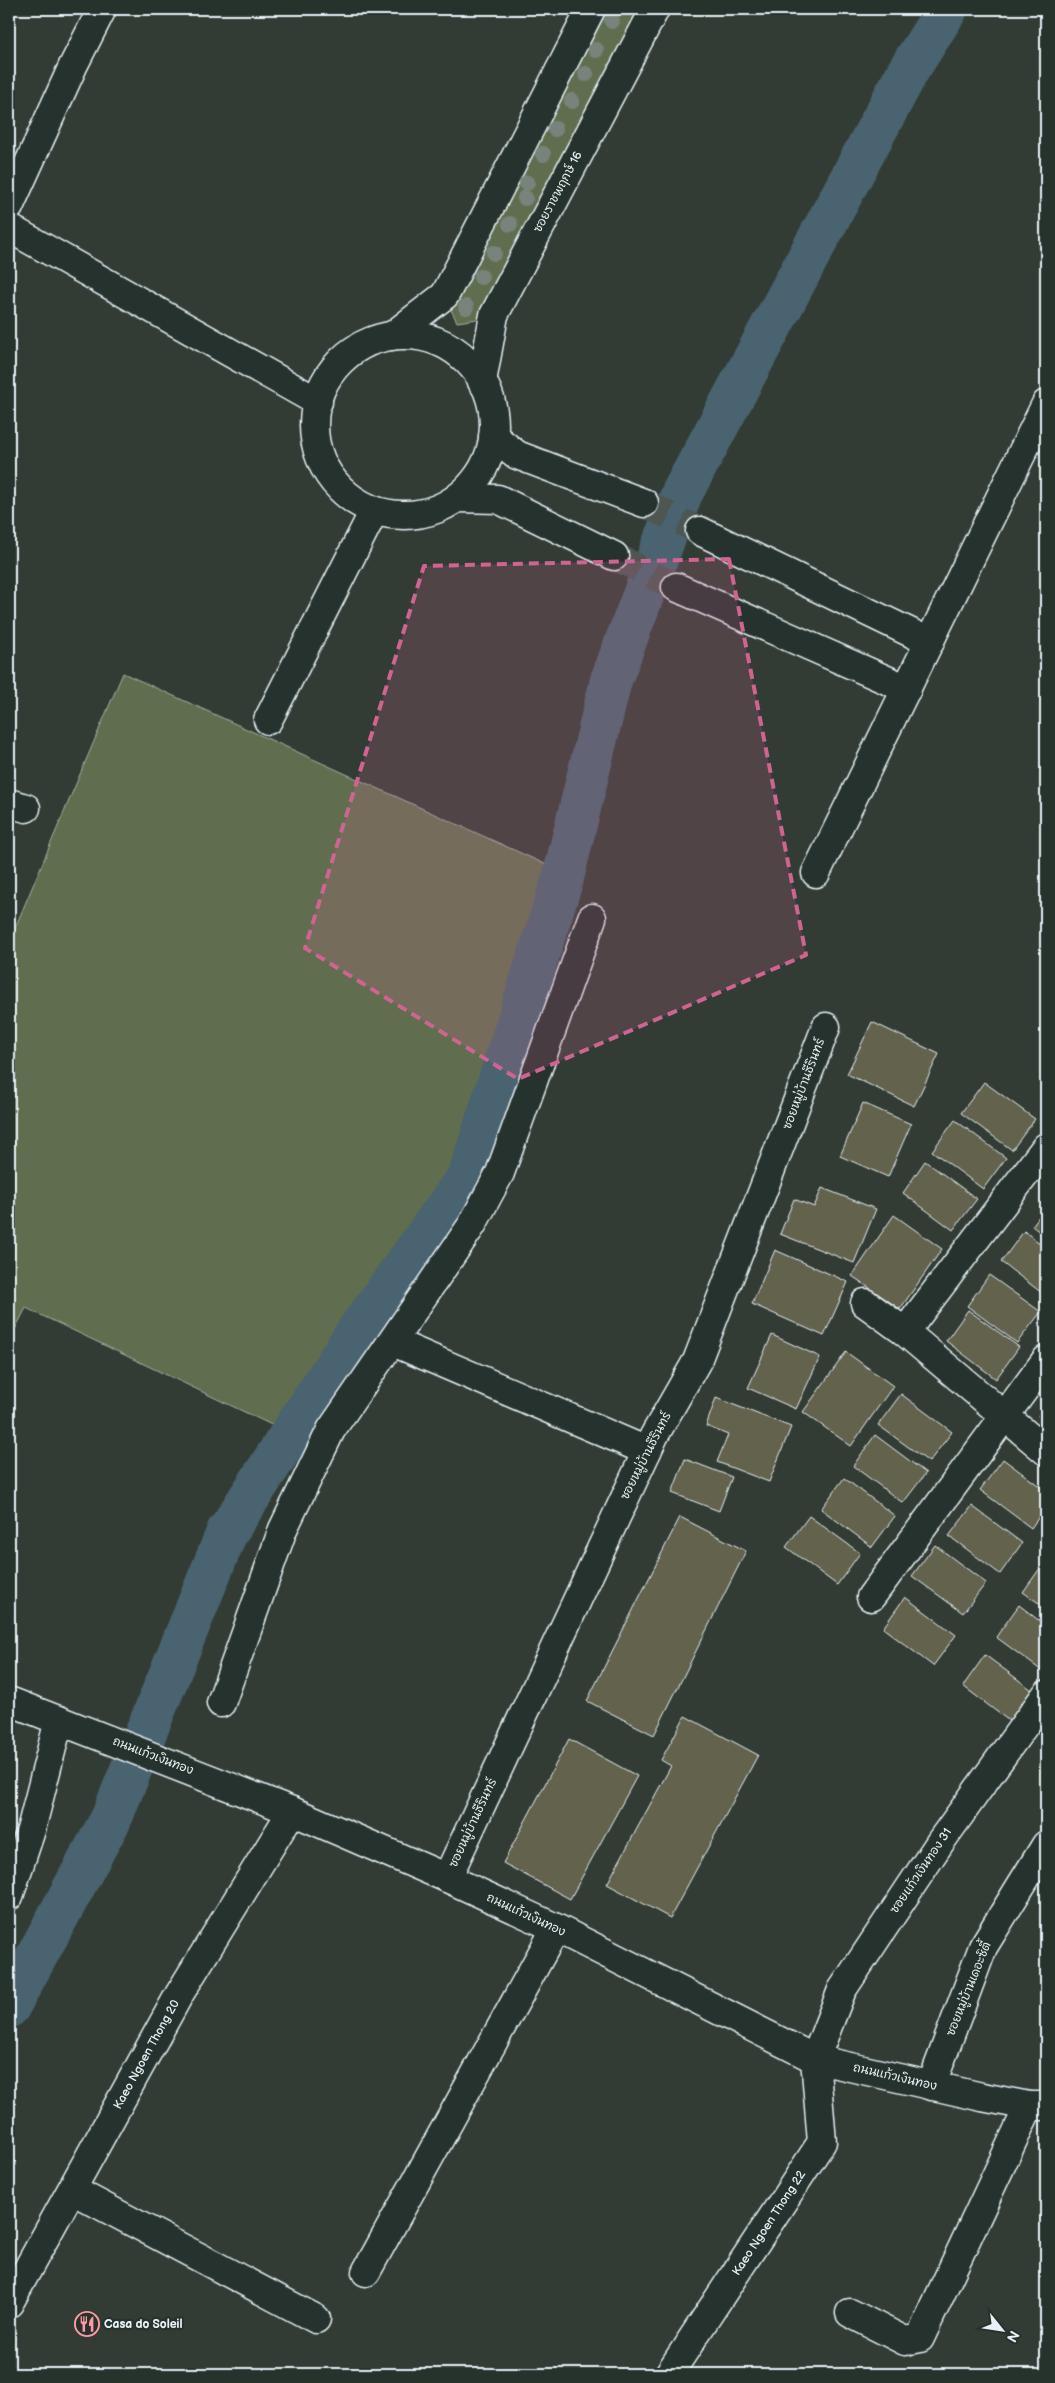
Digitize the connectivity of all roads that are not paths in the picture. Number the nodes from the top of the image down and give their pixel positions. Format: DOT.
graph roads {
  1 [pos="102,9"];
  2 [pos="591,9"];
  3 [pos="655,9"];
  4 [pos="9,207"];
  5 [pos="9,228"];
  6 [pos="392,336"];
  7 [pos="482,382"];
  8 [pos="318,402"];
  9 [pos="1046,404"];
  10 [pos="493,436"];
  11 [pos="458,498"];
  12 [pos="644,503"];
  13 [pos="374,511"];
  14 [pos="700,531"];
  15 [pos="614,556"];
  16 [pos="676,587"];
  17 [pos="930,642"];
  18 [pos="907,689"];
  19 [pos="268,720"];
  20 [pos="816,873"];
  21 [pos="592,918"];
  22 [pos="826,1027"];
  23 [pos="1046,1146"];
  24 [pos="866,1303"];
  25 [pos="906,1332"];
  26 [pos="393,1342"];
  27 [pos="1046,1360"];
  28 [pos="1004,1417"];
  29 [pos="1046,1450"];
  30 [pos="647,1451"];
  31 [pos="871,1597"];
  32 [pos="1046,1695"];
  33 [pos="9,1701"];
  34 [pos="221,1704"];
  35 [pos="59,1720"];
  36 [pos="292,1811"];
  37 [pos="1046,1845"];
  38 [pos="447,1878"];
  39 [pos="9,1896"];
  40 [pos="556,1928"];
  41 [pos="815,2059"];
  42 [pos="931,2086"];
  43 [pos="1038,2106"];
  44 [pos="72,2190"];
  45 [pos="366,2272"];
  46 [pos="9,2303"];
  47 [pos="850,2313"];
  48 [pos="316,2320"];
  49 [pos="680,2371"];
  1 -- 4 [label="street"];
  2 -- 6 [label="street"];
  3 -- 7 [label="street, ซอยราชพฤกษ์ 16"];
  5 -- 8 [label="street"];
  6 -- 7 [label="street"];
  6 -- 8 [label="street"];
  7 -- 10 [label="street"];
  8 -- 13 [label="street"];
  9 -- 17 [label="street"];
  10 -- 11 [label="street"];
  10 -- 12 [label="street"];
  11 -- 13 [label="street"];
  11 -- 15 [label="street"];
  13 -- 19 [label="street"];
  14 -- 17 [label="street"];
  16 -- 18 [label="street"];
  17 -- 18 [label="street"];
  18 -- 20 [label="street"];
  21 -- 26 [label="street"];
  22 -- 30 [label="street, ซอยหมู่บ้านธีรินทร์"];
  23 -- 25 [label="street"];
  24 -- 25 [label="street"];
  25 -- 28 [label="street"];
  26 -- 30 [label="street"];
  26 -- 34 [label="street"];
  27 -- 28 [label="street"];
  28 -- 29 [label="street"];
  28 -- 31 [label="street"];
  30 -- 38 [label="street, ซอยหมู่บ้านธีรินทร์"];
  32 -- 41 [label="street, ซอยแก้วเงินทอง 31"];
  33 -- 35 [label="street, ถนนแก้วเงินทอง"];
  35 -- 36 [label="street, ถนนแก้วเงินทอง"];
  35 -- 39 [label="street"];
  36 -- 38 [label="street, ถนนแก้วเงินทอง"];
  36 -- 44 [label="street, Kaeo Ngoen Thong 20"];
  37 -- 42 [label="street, ซอยหมู่บ้านเดอะซิตี้"];
  38 -- 40 [label="street, ถนนแก้วเงินทอง"];
  40 -- 41 [label="street, ถนนแก้วเงินทอง"];
  40 -- 45 [label="street"];
  41 -- 42 [label="street, ถนนแก้วเงินทอง"];
  41 -- 49 [label="street, Kaeo Ngoen Thong 22"];
  42 -- 43 [label="street, ถนนแก้วเงินทอง"];
  43 -- 47 [label="street"];
  44 -- 46 [label="street, Kaeo Ngoen Thong 20"];
  44 -- 48 [label="street"];
}
